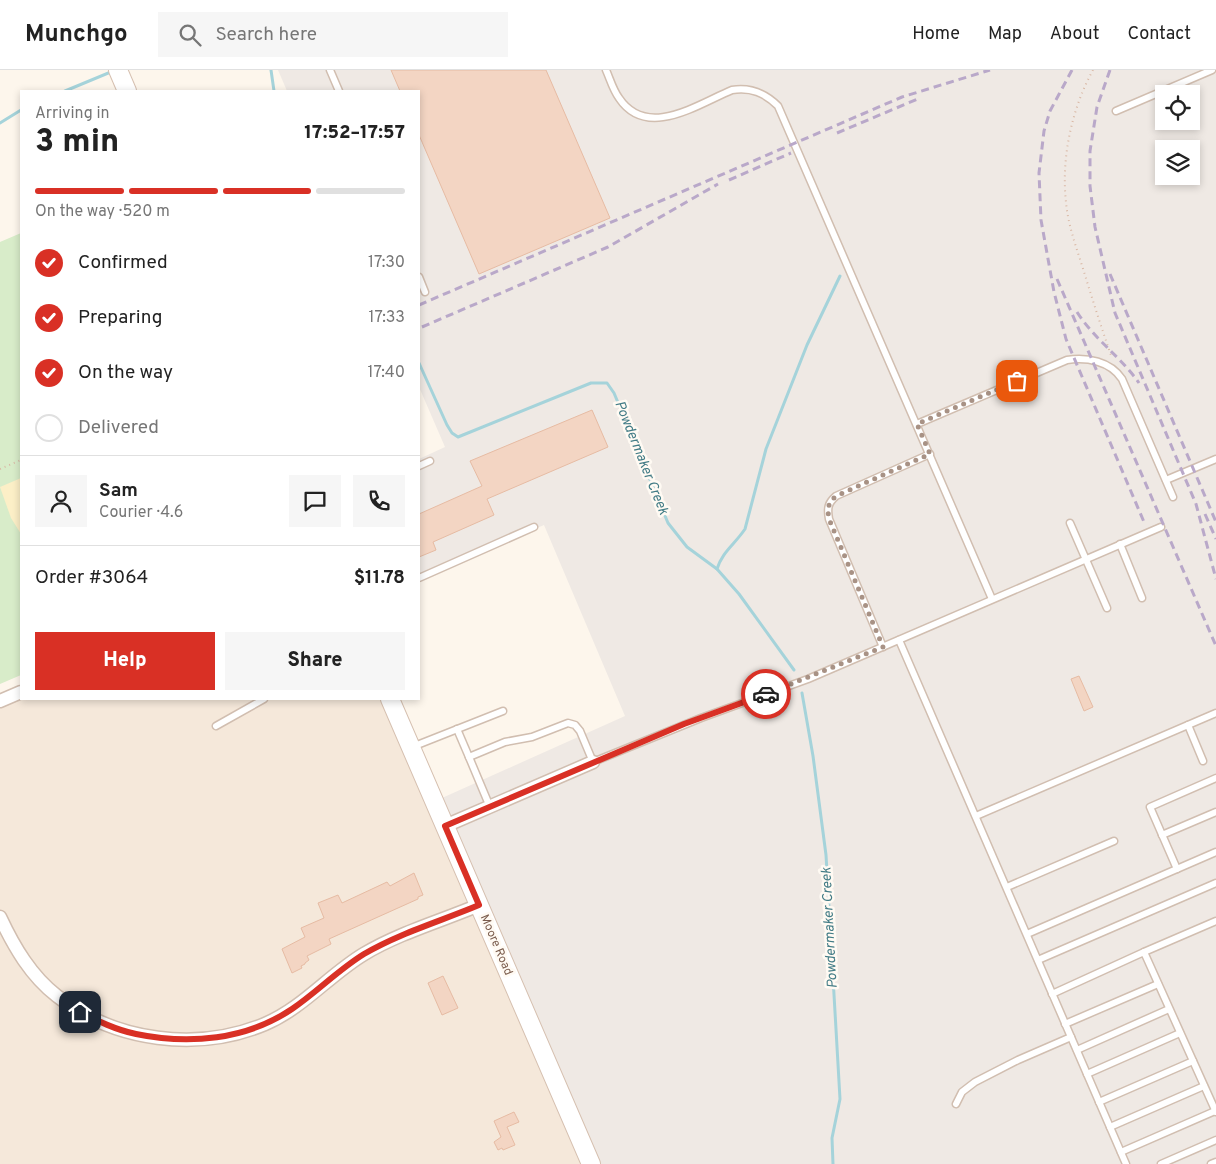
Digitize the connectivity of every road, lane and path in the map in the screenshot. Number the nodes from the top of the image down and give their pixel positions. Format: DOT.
graph roads {
  1 [pos="330,70"];
  2 [pos="606,70"];
  3 [pos="1093,70"];
  4 [pos="1212,70"];
  5 [pos="119,72"];
  6 [pos="127,90"];
  7 [pos="339,90"];
  8 [pos="1116,111"];
  9 [pos="420,280"];
  10 [pos="425,292"];
  11 [pos="1116,370"];
  12 [pos="917,424"];
  13 [pos="930,454"];
  14 [pos="1216,458"];
  15 [pos="20,460"];
  16 [pos="430,461"];
  17 [pos="420,466"];
  18 [pos="0,469"];
  19 [pos="1166,480"];
  20 [pos="1173,497"];
  21 [pos="1070,523"];
  22 [pos="534,527"];
  23 [pos="1161,527"];
  24 [pos="1120,544"];
  25 [pos="1086,559"];
  26 [pos="420,578"];
  27 [pos="1142,598"];
  28 [pos="992,599"];
  29 [pos="1107,608"];
  30 [pos="899,640"];
  31 [pos="883,647"];
  32 [pos="20,692"];
  33 [pos="262,700"];
  34 [pos="390,700"];
  35 [pos="0,702"];
  36 [pos="503,711"];
  37 [pos="1216,713"];
  38 [pos="1188,725"];
  39 [pos="216,726"];
  40 [pos="457,729"];
  41 [pos="411,747"];
  42 [pos="469,757"];
  43 [pos="1203,761"];
  44 [pos="593,762"];
  45 [pos="1216,778"];
  46 [pos="490,807"];
  47 [pos="1216,812"];
  48 [pos="976,816"];
  49 [pos="445,826"];
  50 [pos="1162,835"];
  51 [pos="1114,842"];
  52 [pos="1216,852"];
  53 [pos="1177,869"];
  54 [pos="1216,883"];
  55 [pos="1006,887"];
  56 [pos="479,905"];
  57 [pos="0,917"];
  58 [pos="1216,921"];
  59 [pos="1027,934"];
  60 [pos="1144,952"];
  61 [pos="1038,960"];
  62 [pos="1158,984"];
  63 [pos="1052,994"];
  64 [pos="1169,1009"];
  65 [pos="1066,1024"];
  66 [pos="1180,1033"];
  67 [pos="1071,1037"];
  68 [pos="1077,1050"];
  69 [pos="1193,1060"];
  70 [pos="1087,1074"];
  71 [pos="1204,1086"];
  72 [pos="1099,1102"];
  73 [pos="956,1104"];
  74 [pos="1216,1111"];
  75 [pos="1110,1127"];
  76 [pos="1216,1140"];
  77 [pos="1121,1152"];
  78 [pos="1216,1162"];
  79 [pos="591,1164"];
  80 [pos="1126,1164"];
  81 [pos="1161,1164"];
  82 [pos="1211,1164"];
  1 -- 7 [label="lane"];
  2 -- 12 [label="lane"];
  3 -- 11 [label="path"];
  4 -- 8 [label="lane"];
  5 -- 6 [label="street"];
  9 -- 10 [label="lane"];
  11 -- 12 [label="lane"];
  11 -- 19 [label="lane"];
  12 -- 13 [label="lane"];
  13 -- 28 [label="lane"];
  13 -- 31 [label="lane"];
  14 -- 19 [label="lane"];
  15 -- 18 [label="path"];
  16 -- 17 [label="lane"];
  19 -- 20 [label="lane"];
  21 -- 25 [label="lane"];
  22 -- 26 [label="lane"];
  23 -- 24 [label="lane"];
  24 -- 25 [label="lane"];
  24 -- 27 [label="lane"];
  25 -- 28 [label="lane"];
  25 -- 29 [label="lane"];
  28 -- 30 [label="lane"];
  30 -- 31 [label="lane"];
  30 -- 48 [label="lane"];
  31 -- 44 [label="lane"];
  32 -- 35 [label="street"];
  33 -- 39 [label="lane"];
  34 -- 41 [label="street, Moore Road"];
  36 -- 40 [label="lane"];
  37 -- 38 [label="lane"];
  38 -- 43 [label="lane"];
  38 -- 48 [label="lane"];
  40 -- 41 [label="lane"];
  40 -- 42 [label="lane"];
  41 -- 49 [label="street, Moore Road"];
  42 -- 44 [label="lane"];
  42 -- 46 [label="lane"];
  44 -- 46 [label="street"];
  45 -- 50 [label="lane"];
  46 -- 49 [label="street"];
  47 -- 50 [label="lane"];
  48 -- 55 [label="lane"];
  49 -- 56 [label="street, Moore Road"];
  50 -- 53 [label="lane"];
  51 -- 55 [label="lane"];
  52 -- 53 [label="lane"];
  53 -- 59 [label="lane"];
  54 -- 61 [label="lane"];
  55 -- 59 [label="lane"];
  56 -- 57 [label="street"];
  56 -- 79 [label="street, Moore Road"];
  58 -- 60 [label="lane"];
  59 -- 61 [label="lane"];
  60 -- 62 [label="lane"];
  60 -- 63 [label="lane"];
  61 -- 63 [label="lane"];
  62 -- 64 [label="lane"];
  62 -- 65 [label="lane"];
  63 -- 65 [label="lane"];
  64 -- 66 [label="lane"];
  64 -- 68 [label="lane"];
  65 -- 67 [label="lane"];
  66 -- 69 [label="lane"];
  66 -- 70 [label="lane"];
  67 -- 68 [label="lane"];
  67 -- 73 [label="lane"];
  68 -- 70 [label="lane"];
  69 -- 71 [label="lane"];
  69 -- 72 [label="lane"];
  70 -- 72 [label="lane"];
  71 -- 74 [label="lane"];
  71 -- 75 [label="lane"];
  72 -- 75 [label="lane"];
  74 -- 77 [label="lane"];
  75 -- 77 [label="lane"];
  76 -- 81 [label="lane"];
  77 -- 80 [label="lane"];
  78 -- 82 [label="lane"];
}
